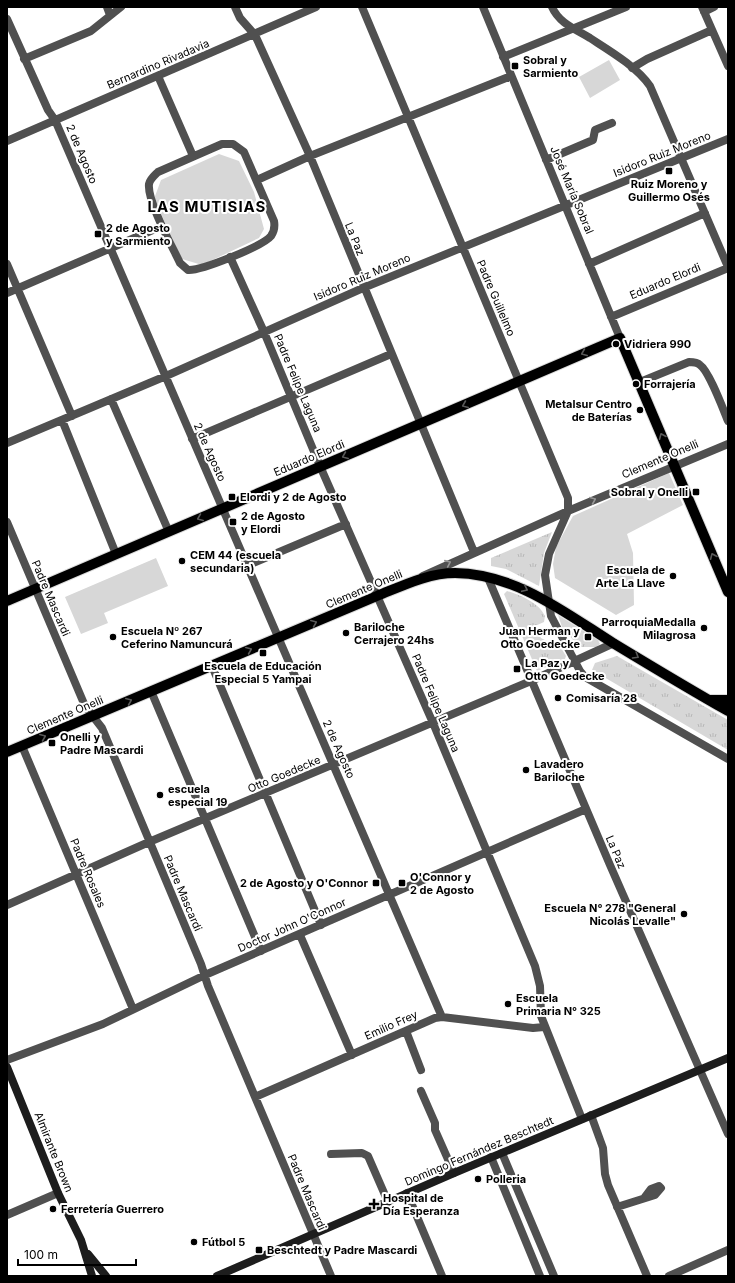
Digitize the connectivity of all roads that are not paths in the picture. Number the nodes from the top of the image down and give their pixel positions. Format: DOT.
graph roads {
  1 [pos="121,7"];
  2 [pos="235,7"];
  3 [pos="362,7"];
  4 [pos="483,7"];
  5 [pos="552,7"];
  6 [pos="626,7"];
  7 [pos="714,7"];
  8 [pos="311,8"];
  9 [pos="703,9"];
  10 [pos="108,11"];
  11 [pos="7,19"];
  12 [pos="574,28"];
  13 [pos="712,30"];
  14 [pos="255,35"];
  15 [pos="503,57"];
  16 [pos="24,59"];
  17 [pos="728,66"];
  18 [pos="632,68"];
  19 [pos="158,76"];
  20 [pos="511,76"];
  21 [pos="408,116"];
  22 [pos="55,120"];
  23 [pos="612,123"];
  24 [pos="728,138"];
  25 [pos="7,141"];
  26 [pos="193,156"];
  27 [pos="310,156"];
  28 [pos="682,158"];
  29 [pos="546,160"];
  30 [pos="257,180"];
  31 [pos="565,205"];
  32 [pos="705,213"];
  33 [pos="162,226"];
  34 [pos="462,246"];
  35 [pos="110,248"];
  36 [pos="230,257"];
  37 [pos="7,264"];
  38 [pos="589,264"];
  39 [pos="728,267"];
  40 [pos="18,288"];
  41 [pos="363,288"];
  42 [pos="7,293"];
  43 [pos="611,317"];
  44 [pos="264,332"];
  45 [pos="620,338"];
  46 [pos="391,354"];
  47 [pos="166,376"];
  48 [pos="520,381"];
  49 [pos="640,382"];
  50 [pos="291,397"];
  51 [pos="111,399"];
  52 [pos="72,416"];
  53 [pos="62,420"];
  54 [pos="728,421"];
  55 [pos="420,424"];
  56 [pos="192,439"];
  57 [pos="7,443"];
  58 [pos="728,444"];
  59 [pos="675,465"];
  60 [pos="320,466"];
  61 [pos="223,508"];
  62 [pos="568,511"];
  63 [pos="7,522"];
  64 [pos="346,524"];
  65 [pos="168,532"];
  66 [pos="474,552"];
  67 [pos="116,554"];
  68 [pos="246,566"];
  69 [pos="488,578"];
  70 [pos="413,581"];
  71 [pos="36,589"];
  72 [pos="728,589"];
  73 [pos="377,596"];
  74 [pos="7,601"];
  75 [pos="548,601"];
  76 [pos="278,638"];
  77 [pos="614,643"];
  78 [pos="574,661"];
  79 [pos="212,666"];
  80 [pos="531,681"];
  81 [pos="151,691"];
  82 [pos="709,700"];
  83 [pos="728,700"];
  84 [pos="728,711"];
  85 [pos="93,716"];
  86 [pos="433,723"];
  87 [pos="22,746"];
  88 [pos="7,752"];
  89 [pos="728,759"];
  90 [pos="334,765"];
  91 [pos="265,794"];
  92 [pos="586,809"];
  93 [pos="205,820"];
  94 [pos="149,842"];
  95 [pos="486,852"];
  96 [pos="77,874"];
  97 [pos="390,894"];
  98 [pos="7,905"];
  99 [pos="321,925"];
  100 [pos="300,935"];
  101 [pos="261,951"];
  102 [pos="205,975"];
  103 [pos="133,1009"];
  104 [pos="442,1017"];
  105 [pos="544,1027"];
  106 [pos="406,1031"];
  107 [pos="352,1055"];
  108 [pos="728,1058"];
  109 [pos="7,1060"];
  110 [pos="7,1067"];
  111 [pos="421,1070"];
  112 [pos="700,1070"];
  113 [pos="421,1091"];
  114 [pos="255,1097"];
  115 [pos="591,1115"];
  116 [pos="582,1119"];
  117 [pos="728,1134"];
  118 [pos="502,1153"];
  119 [pos="331,1154"];
  120 [pos="491,1157"];
  121 [pos="454,1173"];
  122 [pos="58,1193"];
  123 [pos="407,1193"];
  124 [pos="645,1197"];
  125 [pos="388,1202"];
  126 [pos="617,1207"];
  127 [pos="7,1215"];
  128 [pos="313,1234"];
  129 [pos="82,1245"];
  130 [pos="728,1250"];
  131 [pos="92,1276"];
  132 [pos="106,1276"];
  133 [pos="217,1276"];
  134 [pos="332,1276"];
  135 [pos="442,1276"];
  136 [pos="540,1276"];
  137 [pos="554,1276"];
  138 [pos="647,1276"];
  139 [pos="669,1276"];
  1 -- 10 [label="street"];
  2 -- 14 [label="street, La Paz"];
  3 -- 21 [label="street, Padre Guillelmo"];
  4 -- 15 [label="street, José María Sobral"];
  5 -- 12 [label="street"];
  6 -- 12 [label="street"];
  7 -- 9 [label="street"];
  8 -- 14 [label="street, Bernardino Rivadavia"];
  9 -- 13 [label="street"];
  10 -- 16 [label="street"];
  11 -- 16 [label="street, 2 de Agosto"];
  12 -- 15 [label="street"];
  12 -- 18 [label="street"];
  13 -- 17 [label="street"];
  13 -- 18 [label="street"];
  14 -- 19 [label="street, Bernardino Rivadavia"];
  14 -- 27 [label="street, La Paz"];
  15 -- 20 [label="street, José María Sobral"];
  16 -- 22 [label="street, 2 de Agosto"];
  18 -- 28 [label="street"];
  19 -- 22 [label="street, Bernardino Rivadavia"];
  19 -- 26 [label="street"];
  20 -- 21 [label="street"];
  20 -- 29 [label="street, José María Sobral"];
  21 -- 27 [label="street"];
  21 -- 34 [label="street, Padre Guillelmo"];
  22 -- 25 [label="street, Bernardino Rivadavia"];
  22 -- 35 [label="street, 2 de Agosto"];
  23 -- 29 [label="street"];
  24 -- 28 [label="street, Isidoro Ruiz Moreno"];
  26 -- 30 [label="street"];
  26 -- 33 [label="street"];
  27 -- 30 [label="street"];
  27 -- 41 [label="street, La Paz"];
  28 -- 31 [label="street, Isidoro Ruiz Moreno"];
  28 -- 32 [label="street"];
  29 -- 31 [label="street, José María Sobral"];
  30 -- 36 [label="street"];
  31 -- 34 [label="street, Isidoro Ruiz Moreno"];
  31 -- 38 [label="street, José María Sobral"];
  32 -- 38 [label="street"];
  32 -- 39 [label="street"];
  33 -- 35 [label="street"];
  33 -- 36 [label="street"];
  34 -- 41 [label="street, Isidoro Ruiz Moreno"];
  34 -- 48 [label="street, Padre Guillelmo"];
  35 -- 40 [label="street"];
  35 -- 47 [label="street, 2 de Agosto"];
  36 -- 44 [label="street, Padre Felipe Laguna"];
  37 -- 40 [label="street"];
  38 -- 43 [label="street, José María Sobral"];
  39 -- 43 [label="street, Eduardo Elordi"];
  40 -- 42 [label="street"];
  40 -- 52 [label="street"];
  41 -- 44 [label="street, Isidoro Ruiz Moreno"];
  41 -- 46 [label="street, La Paz"];
  43 -- 45 [label="street, José María Sobral"];
  44 -- 47 [label="street, Isidoro Ruiz Moreno"];
  44 -- 50 [label="street, Padre Felipe Laguna"];
  45 -- 48 [label="main road, Eduardo Elordi, one-way"];
  45 -- 49 [label="main road, José María Sobral"];
  46 -- 50 [label="street"];
  46 -- 55 [label="street, La Paz"];
  47 -- 51 [label="street, Isidoro Ruiz Moreno"];
  47 -- 56 [label="street, 2 de Agosto"];
  48 -- 55 [label="main road, Eduardo Elordi, one-way"];
  48 -- 62 [label="street, Padre Guillelmo"];
  49 -- 54 [label="street"];
  59 -- 49 [label="main road, José María Sobral, one-way"];
  50 -- 56 [label="street"];
  50 -- 60 [label="street, Padre Felipe Laguna"];
  51 -- 52 [label="street, Isidoro Ruiz Moreno"];
  51 -- 65 [label="street"];
  52 -- 53 [label="street, Isidoro Ruiz Moreno"];
  53 -- 57 [label="street, Isidoro Ruiz Moreno"];
  53 -- 67 [label="street"];
  55 -- 60 [label="main road, Eduardo Elordi, one-way"];
  55 -- 66 [label="street, La Paz"];
  56 -- 61 [label="street, 2 de Agosto"];
  58 -- 59 [label="street, Clemente Onelli"];
  62 -- 59 [label="street, Clemente Onelli, one-way"];
  72 -- 59 [label="main road, José María Sobral, one-way"];
  60 -- 61 [label="main road, Eduardo Elordi"];
  60 -- 64 [label="street, Padre Felipe Laguna"];
  61 -- 65 [label="main road, Eduardo Elordi, one-way"];
  61 -- 68 [label="street, 2 de Agosto"];
  62 -- 66 [label="street, Clemente Onelli"];
  62 -- 75 [label="street"];
  63 -- 71 [label="street, Padre Mascardi"];
  64 -- 68 [label="street"];
  64 -- 73 [label="street, Padre Felipe Laguna"];
  65 -- 67 [label="main road, Eduardo Elordi"];
  70 -- 66 [label="street, Clemente Onelli, one-way"];
  67 -- 71 [label="main road, Eduardo Elordi"];
  68 -- 76 [label="street, 2 de Agosto"];
  69 -- 70 [label="main road"];
  69 -- 75 [label="main road, one-way"];
  69 -- 80 [label="street, La Paz"];
  70 -- 73 [label="main road, Clemente Onelli"];
  71 -- 74 [label="main road, Eduardo Elordi"];
  71 -- 85 [label="street, Padre Mascardi"];
  76 -- 73 [label="main road, Clemente Onelli, one-way"];
  73 -- 86 [label="street, Padre Felipe Laguna"];
  75 -- 77 [label="main road"];
  75 -- 78 [label="street"];
  79 -- 76 [label="main road, Clemente Onelli, one-way"];
  76 -- 90 [label="street, 2 de Agosto"];
  77 -- 78 [label="street, Otto Goedecke"];
  77 -- 82 [label="main road, one-way"];
  78 -- 80 [label="street, Otto Goedecke"];
  78 -- 89 [label="street"];
  79 -- 81 [label="main road, Clemente Onelli"];
  79 -- 91 [label="street"];
  80 -- 86 [label="street, Otto Goedecke"];
  80 -- 92 [label="street, La Paz"];
  85 -- 81 [label="main road, Clemente Onelli, one-way"];
  81 -- 93 [label="street"];
  82 -- 83 [label="main road"];
  82 -- 84 [label="main road"];
  87 -- 85 [label="main road, Clemente Onelli, one-way"];
  85 -- 94 [label="street, Padre Mascardi"];
  86 -- 90 [label="street, Otto Goedecke"];
  86 -- 95 [label="street, Padre Felipe Laguna"];
  87 -- 88 [label="main road, Clemente Onelli"];
  87 -- 96 [label="street, Padre Rosales"];
  90 -- 91 [label="street, Otto Goedecke"];
  90 -- 97 [label="street, 2 de Agosto"];
  91 -- 93 [label="street, Otto Goedecke"];
  91 -- 99 [label="street"];
  92 -- 95 [label="street, Doctor John O'Connor"];
  92 -- 112 [label="street, La Paz"];
  93 -- 94 [label="street, Otto Goedecke"];
  93 -- 101 [label="street"];
  94 -- 96 [label="street, Otto Goedecke"];
  94 -- 102 [label="street, Padre Mascardi"];
  95 -- 97 [label="street, Doctor John O'Connor"];
  95 -- 105 [label="street, Padre Felipe Laguna"];
  96 -- 98 [label="street, Otto Goedecke"];
  96 -- 103 [label="street, Padre Rosales"];
  97 -- 99 [label="street, Doctor John O'Connor"];
  97 -- 104 [label="street, 2 de Agosto"];
  99 -- 100 [label="street, Doctor John O'Connor"];
  100 -- 101 [label="street, Doctor John O'Connor"];
  100 -- 107 [label="street"];
  101 -- 102 [label="street, Doctor John O'Connor"];
  102 -- 103 [label="street, Doctor John O'Connor"];
  102 -- 114 [label="street, Padre Mascardi"];
  103 -- 109 [label="street, Doctor John O'Connor"];
  104 -- 105 [label="street, Emilio Frey"];
  104 -- 106 [label="street, Emilio Frey"];
  105 -- 116 [label="street, Padre Felipe Laguna"];
  106 -- 107 [label="street, Emilio Frey"];
  106 -- 111 [label="street"];
  107 -- 114 [label="street, Emilio Frey"];
  108 -- 112 [label="street, Domingo Fernández Beschtedt"];
  110 -- 122 [label="street, Almirante Brown"];
  112 -- 115 [label="street, Domingo Fernández Beschtedt"];
  112 -- 117 [label="street, La Paz"];
  113 -- 121 [label="street"];
  114 -- 128 [label="street, Padre Mascardi"];
  115 -- 116 [label="street, Domingo Fernández Beschtedt"];
  115 -- 126 [label="street"];
  116 -- 118 [label="street, Domingo Fernández Beschtedt"];
  118 -- 120 [label="street, Domingo Fernández Beschtedt"];
  118 -- 137 [label="street"];
  119 -- 125 [label="street"];
  120 -- 121 [label="street, Domingo Fernández Beschtedt"];
  120 -- 136 [label="street"];
  121 -- 123 [label="street, Domingo Fernández Beschtedt"];
  122 -- 127 [label="street"];
  122 -- 129 [label="street, Almirante Brown"];
  123 -- 125 [label="street, Domingo Fernández Beschtedt"];
  123 -- 135 [label="street"];
  124 -- 126 [label="street"];
  125 -- 128 [label="street, Domingo Fernández Beschtedt"];
  126 -- 138 [label="street"];
  128 -- 133 [label="street, Domingo Fernández Beschtedt"];
  128 -- 134 [label="street, Padre Mascardi"];
  129 -- 131 [label="street, Almirante Brown"];
  129 -- 132 [label="street, Almirante Brown"];
  130 -- 139 [label="street"];
}
